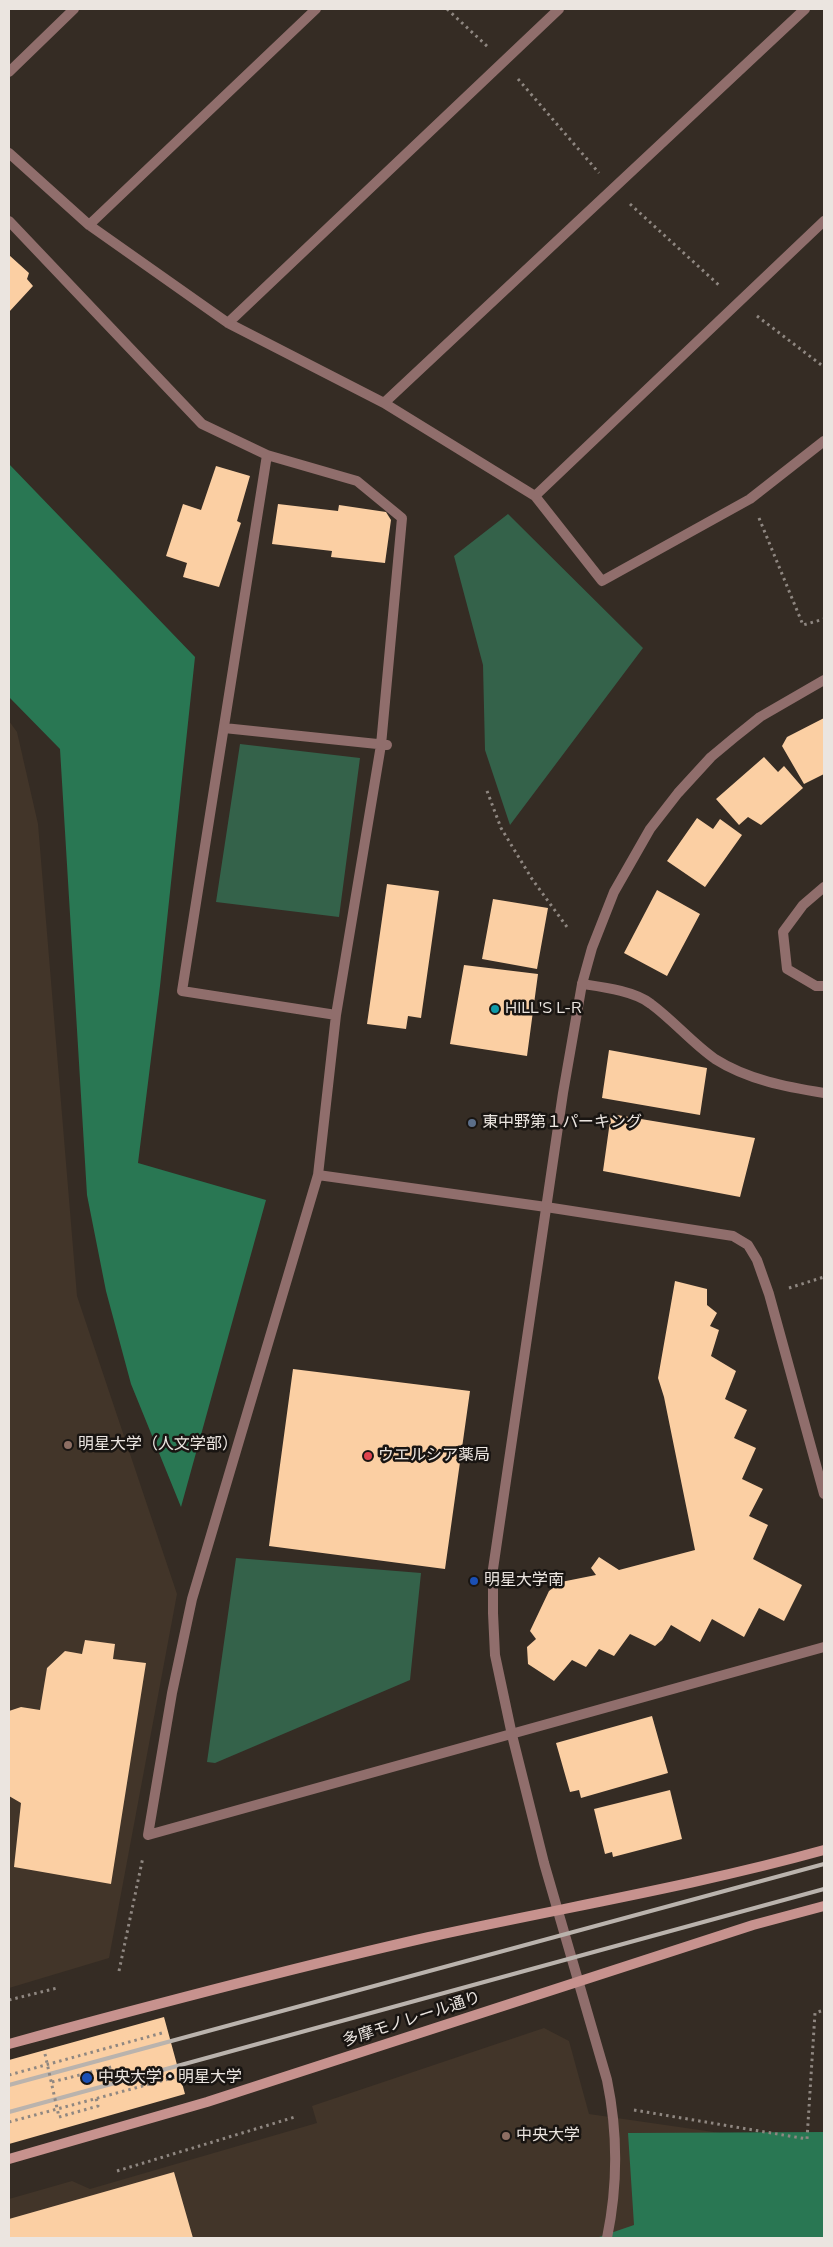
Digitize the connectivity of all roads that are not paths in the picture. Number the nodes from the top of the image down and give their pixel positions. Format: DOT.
graph roads {
  1 [pos="74,9"];
  2 [pos="316,9"];
  3 [pos="559,9"];
  4 [pos="805,9"];
  5 [pos="9,72"];
  6 [pos="9,153"];
  7 [pos="9,221"];
  8 [pos="824,221"];
  9 [pos="89,225"];
  10 [pos="228,323"];
  11 [pos="384,403"];
  12 [pos="824,441"];
  13 [pos="267,455"];
  14 [pos="535,496"];
  15 [pos="824,680"];
  16 [pos="224,728"];
  17 [pos="384,745"];
  18 [pos="824,887"];
  19 [pos="582,984"];
  20 [pos="820,986"];
  21 [pos="336,1015"];
  22 [pos="824,1093"];
  23 [pos="318,1175"];
  24 [pos="546,1207"];
  25 [pos="824,1494"];
  26 [pos="824,1647"];
  27 [pos="512,1735"];
  28 [pos="824,1850"];
  29 [pos="824,1906"];
  30 [pos="558,1910"];
  31 [pos="579,1982"];
  32 [pos="9,2044"];
  33 [pos="9,2159"];
  34 [pos="607,2238"];
  1 -- 5 [label="street"];
  2 -- 9 [label="street"];
  3 -- 10 [label="street"];
  4 -- 11 [label="street"];
  6 -- 9 [label="street"];
  7 -- 13 [label="street"];
  8 -- 14 [label="street"];
  9 -- 10 [label="street"];
  10 -- 11 [label="street"];
  11 -- 14 [label="street"];
  12 -- 14 [label="street"];
  13 -- 16 [label="street"];
  13 -- 17 [label="street"];
  15 -- 19 [label="street"];
  16 -- 17 [label="street"];
  16 -- 21 [label="street"];
  17 -- 21 [label="street"];
  18 -- 20 [label="street"];
  19 -- 22 [label="street"];
  19 -- 24 [label="street"];
  21 -- 23 [label="street"];
  23 -- 24 [label="street"];
  23 -- 27 [label="street"];
  24 -- 25 [label="street"];
  24 -- 27 [label="street"];
  26 -- 27 [label="street"];
  27 -- 30 [label="street"];
  28 -- 30 [label="main road"];
  29 -- 31 [label="main road, 多摩モノレール通り"];
  30 -- 31 [label="street"];
  30 -- 32 [label="main road"];
  31 -- 33 [label="main road, 多摩モノレール通り"];
  31 -- 34 [label="street"];
}
